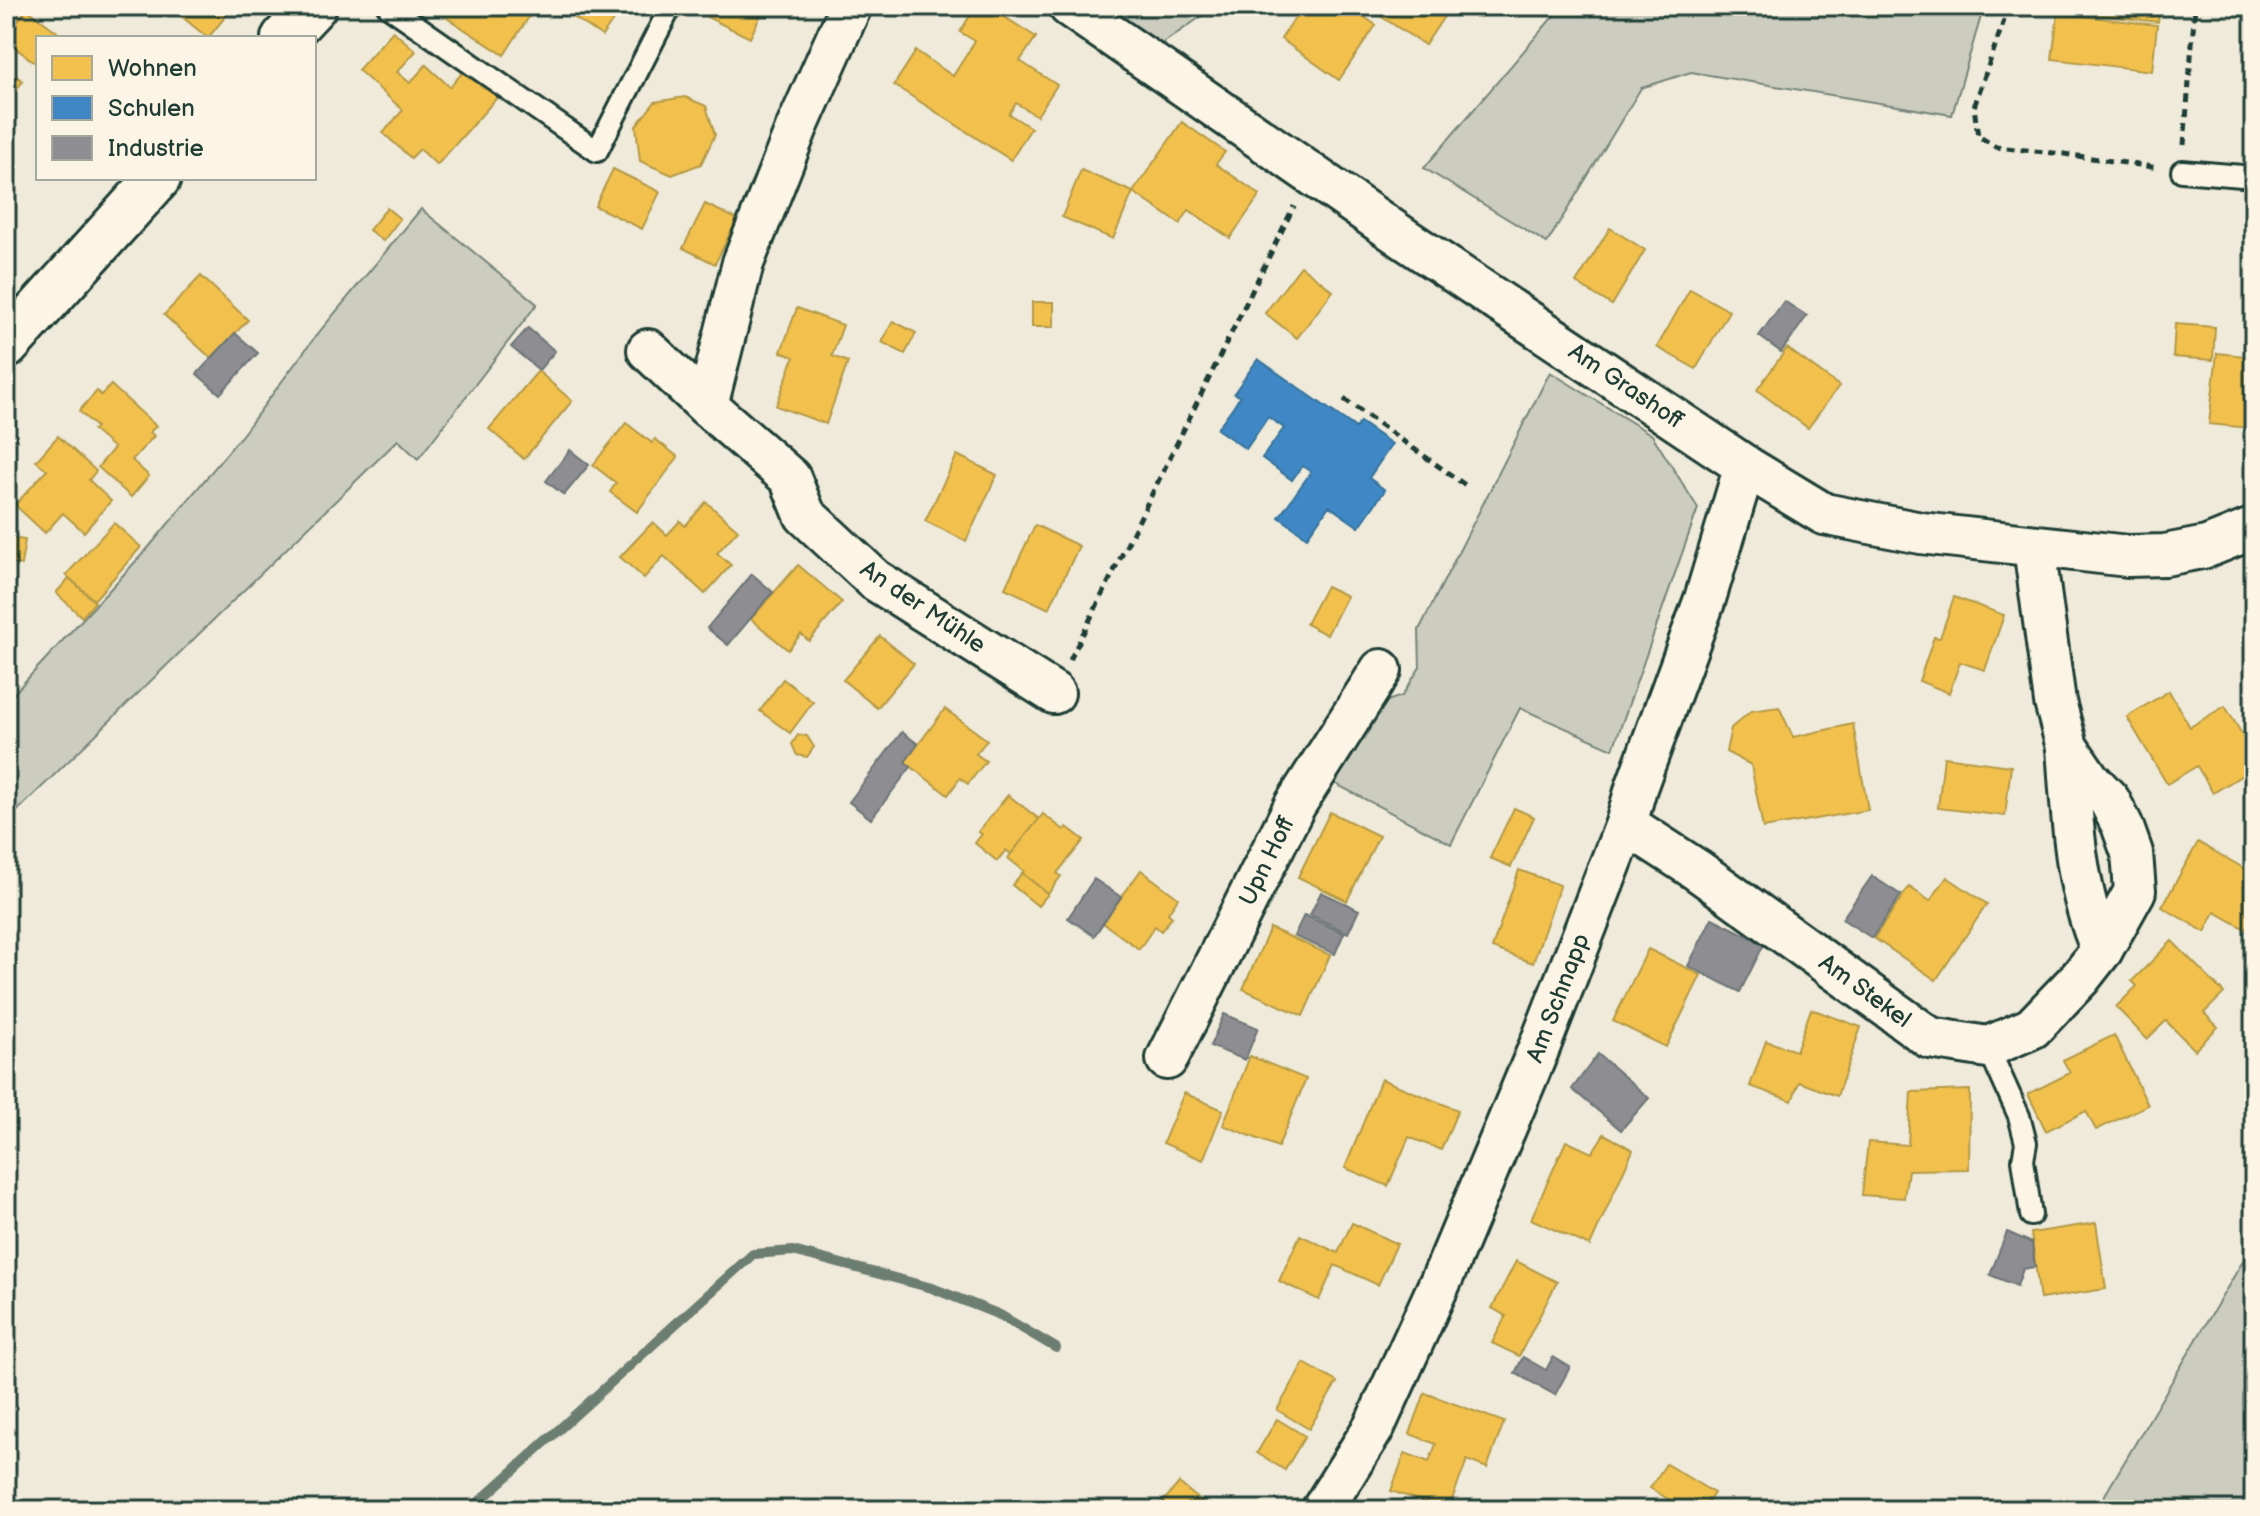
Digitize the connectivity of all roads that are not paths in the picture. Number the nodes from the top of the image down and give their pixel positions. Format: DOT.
graph roads {
  1 [pos="314,6"];
  2 [pos="388,6"];
  3 [pos="671,6"];
  4 [pos="851,6"];
  5 [pos="1069,6"];
  6 [pos="286,36"];
  7 [pos="2182,171"];
  8 [pos="2254,177"];
  9 [pos="156,180"];
  10 [pos="6,346"];
  11 [pos="648,350"];
  12 [pos="707,406"];
  13 [pos="1745,466"];
  14 [pos="2254,528"];
  15 [pos="2034,547"];
  16 [pos="1381,670"];
  17 [pos="1054,693"];
  18 [pos="2067,747"];
  19 [pos="1626,824"];
  20 [pos="2102,950"];
  21 [pos="1988,1047"];
  22 [pos="1167,1059"];
  23 [pos="2031,1215"];
  24 [pos="1322,1510"];
  1 -- 6 [label="street"];
  2 -- 3 [label="lane"];
  4 -- 12 [label="street"];
  5 -- 13 [label="street, Am Grashoff"];
  7 -- 8 [label="lane"];
  9 -- 10 [label="street"];
  11 -- 12 [label="street, An der Mühle"];
  12 -- 17 [label="street, An der Mühle"];
  13 -- 15 [label="street, Am Grashoff"];
  13 -- 19 [label="street, Am Schnapp"];
  14 -- 15 [label="street, Am Grashoff"];
  15 -- 18 [label="street"];
  16 -- 22 [label="street, Upn Hoff"];
  18 -- 20 [label="street"];
  18 -- 20 [label="street"];
  19 -- 21 [label="street, Am Stekel"];
  19 -- 24 [label="street, Am Schnapp"];
  20 -- 21 [label="street"];
  21 -- 23 [label="lane"];
}
